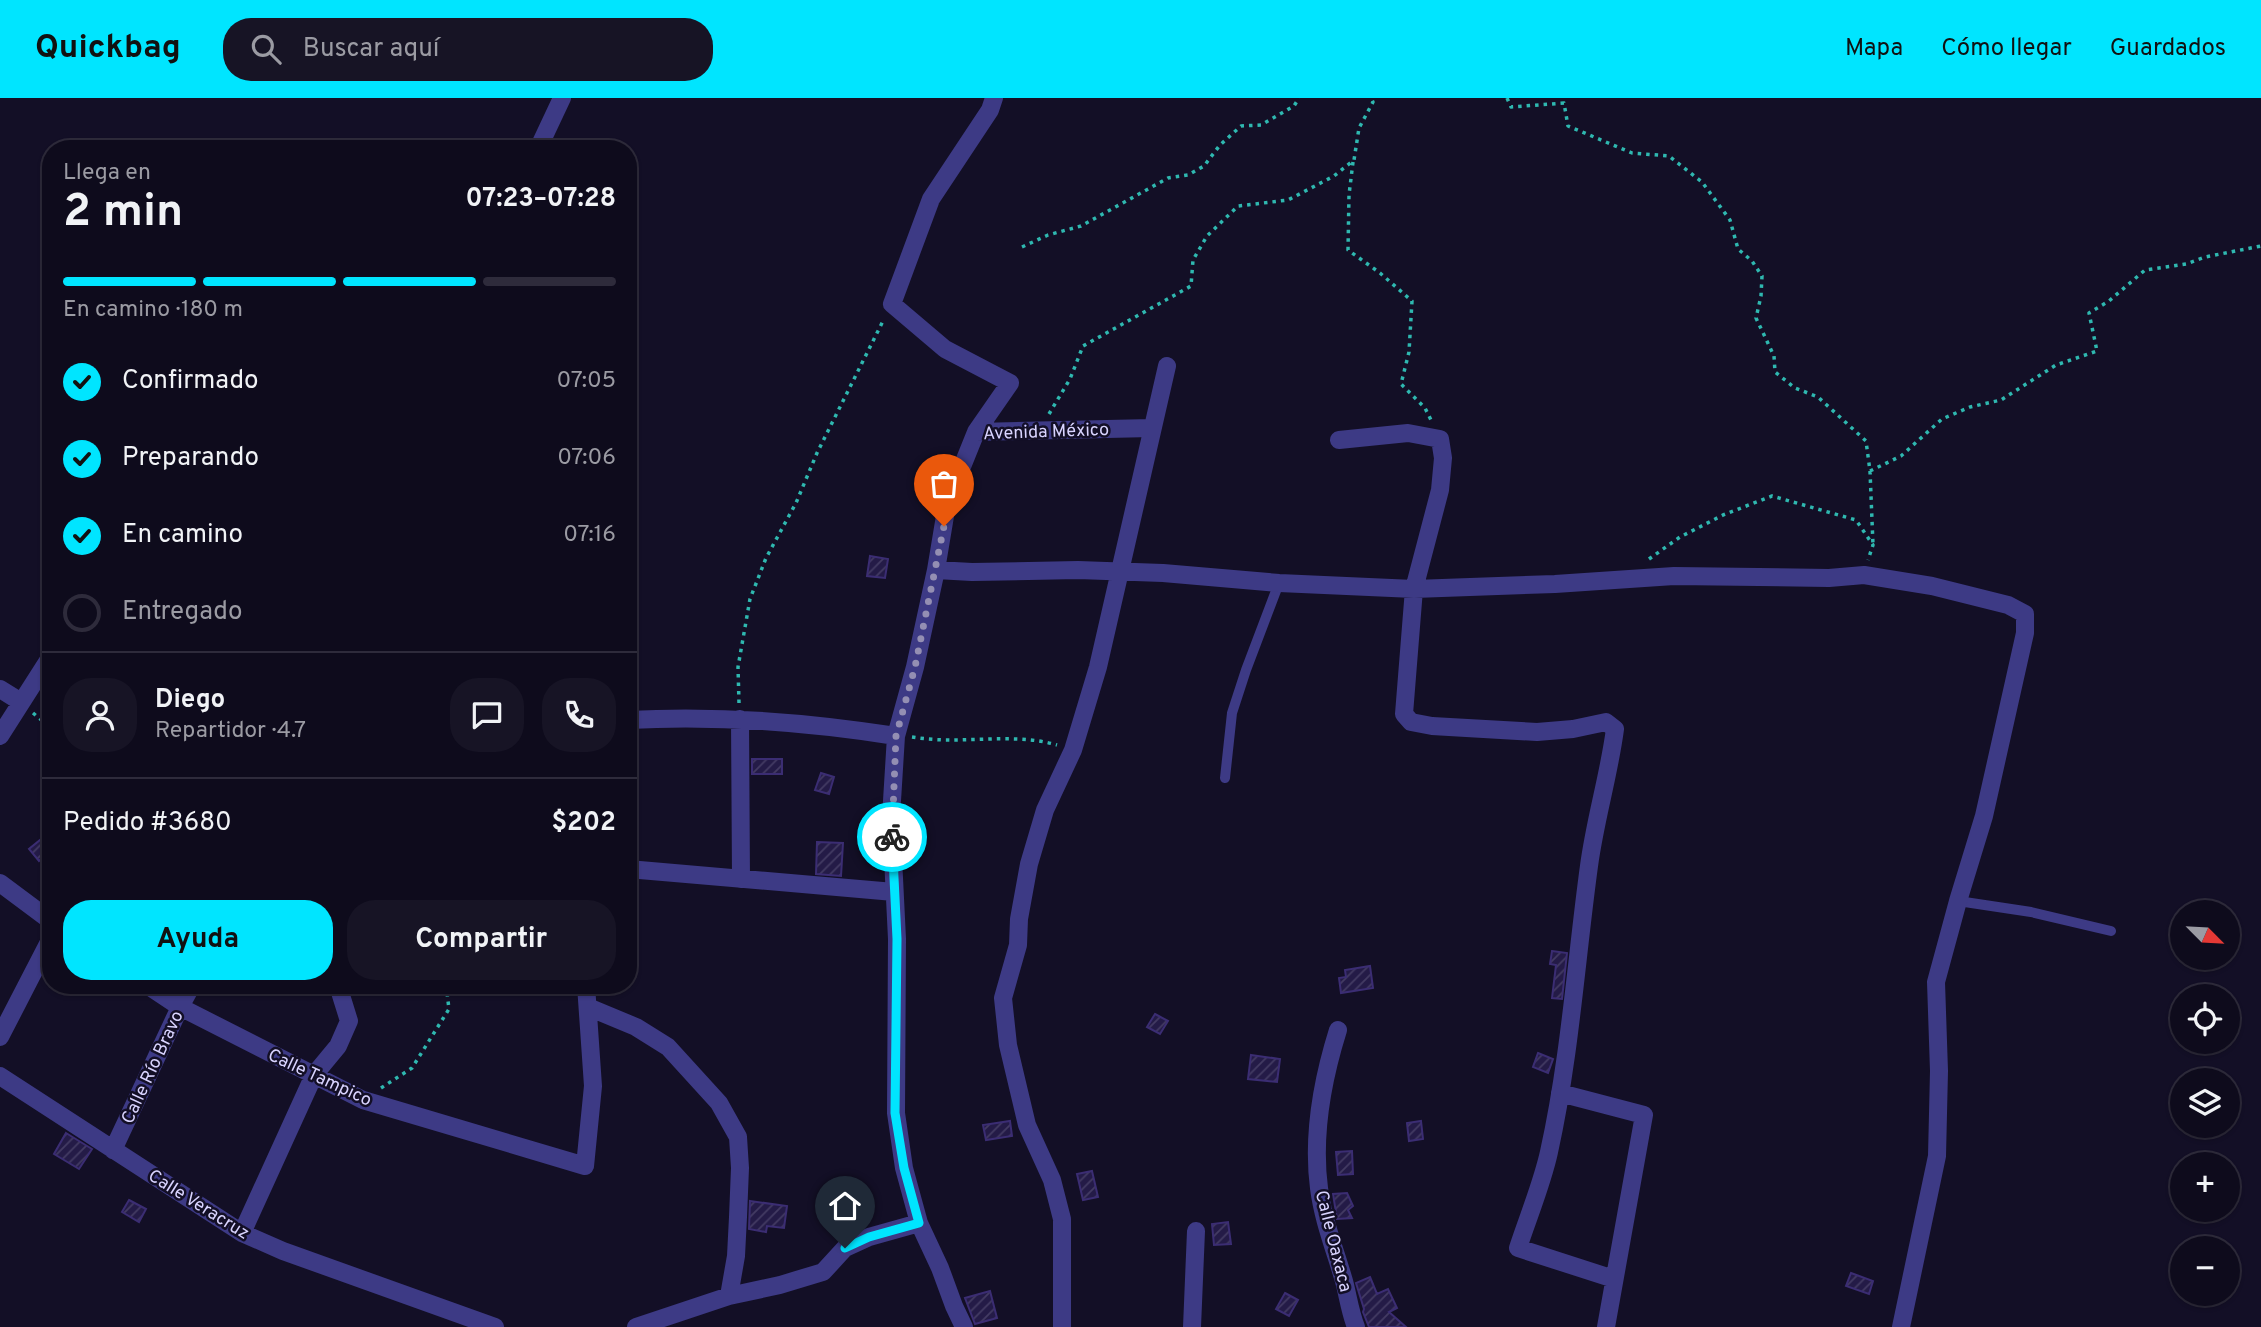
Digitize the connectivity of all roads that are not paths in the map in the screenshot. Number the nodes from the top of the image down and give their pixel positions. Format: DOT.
graph roads {
  1 [pos="562,98"];
  2 [pos="995,98"];
  3 [pos="542,140"];
  4 [pos="1167,366"];
  5 [pos="1152,428"];
  6 [pos="976,432"];
  7 [pos="1339,440"];
  8 [pos="936,570"];
  9 [pos="1120,572"];
  10 [pos="1279,583"];
  11 [pos="1414,589"];
  12 [pos="42,670"];
  13 [pos="0,689"];
  14 [pos="21,702"];
  15 [pos="740,719"];
  16 [pos="637,720"];
  17 [pos="0,736"];
  18 [pos="896,736"];
  19 [pos="1225,778"];
  20 [pos="637,870"];
  21 [pos="740,879"];
  22 [pos="0,883"];
  23 [pos="894,892"];
  24 [pos="1958,901"];
  25 [pos="42,914"];
  26 [pos="2110,930"];
  27 [pos="42,955"];
  28 [pos="160,994"];
  29 [pos="187,994"];
  30 [pos="341,994"];
  31 [pos="587,994"];
  32 [pos="180,1007"];
  33 [pos="588,1007"];
  34 [pos="1338,1030"];
  35 [pos="0,1037"];
  36 [pos="314,1075"];
  37 [pos="0,1076"];
  38 [pos="1560,1093"];
  39 [pos="113,1150"];
  40 [pos="919,1223"];
  41 [pos="1196,1231"];
  42 [pos="242,1233"];
  43 [pos="1614,1279"];
  44 [pos="729,1296"];
  45 [pos="495,1327"];
  46 [pos="636,1327"];
  47 [pos="964,1327"];
  48 [pos="1062,1327"];
  49 [pos="1192,1327"];
  50 [pos="1356,1327"];
  51 [pos="1606,1327"];
  52 [pos="1901,1327"];
  1 -- 3 [label="street"];
  2 -- 6 [label="street"];
  4 -- 5 [label="street"];
  5 -- 6 [label="street, Avenida México"];
  5 -- 9 [label="street"];
  6 -- 8 [label="street, Avenida México"];
  7 -- 11 [label="street"];
  8 -- 9 [label="street"];
  8 -- 18 [label="street, Avenida México"];
  9 -- 10 [label="street"];
  9 -- 48 [label="street"];
  10 -- 11 [label="street"];
  10 -- 19 [label="lane"];
  11 -- 24 [label="street"];
  11 -- 38 [label="street"];
  12 -- 14 [label="street"];
  13 -- 14 [label="street"];
  14 -- 17 [label="street"];
  15 -- 16 [label="street"];
  15 -- 18 [label="street"];
  15 -- 21 [label="street"];
  18 -- 23 [label="street, Avenida México"];
  20 -- 21 [label="street"];
  21 -- 23 [label="street"];
  22 -- 25 [label="street"];
  23 -- 40 [label="street, Avenida México"];
  24 -- 26 [label="lane"];
  24 -- 52 [label="street"];
  27 -- 35 [label="street"];
  28 -- 32 [label="street, Calle Tampico"];
  29 -- 32 [label="street, Calle Río Bravo"];
  30 -- 36 [label="street"];
  31 -- 33 [label="street"];
  32 -- 36 [label="street, Calle Tampico"];
  32 -- 39 [label="street, Calle Río Bravo"];
  33 -- 36 [label="street, Calle Tampico"];
  33 -- 44 [label="street"];
  34 -- 50 [label="street, Calle Oaxaca"];
  36 -- 42 [label="street"];
  37 -- 39 [label="street, Calle Veracruz"];
  38 -- 43 [label="street"];
  38 -- 43 [label="street"];
  39 -- 42 [label="street, Calle Veracruz"];
  40 -- 44 [label="street"];
  40 -- 47 [label="street, Avenida México"];
  41 -- 49 [label="street"];
  42 -- 45 [label="street, Calle Veracruz"];
  43 -- 51 [label="street"];
  44 -- 46 [label="street"];
}
